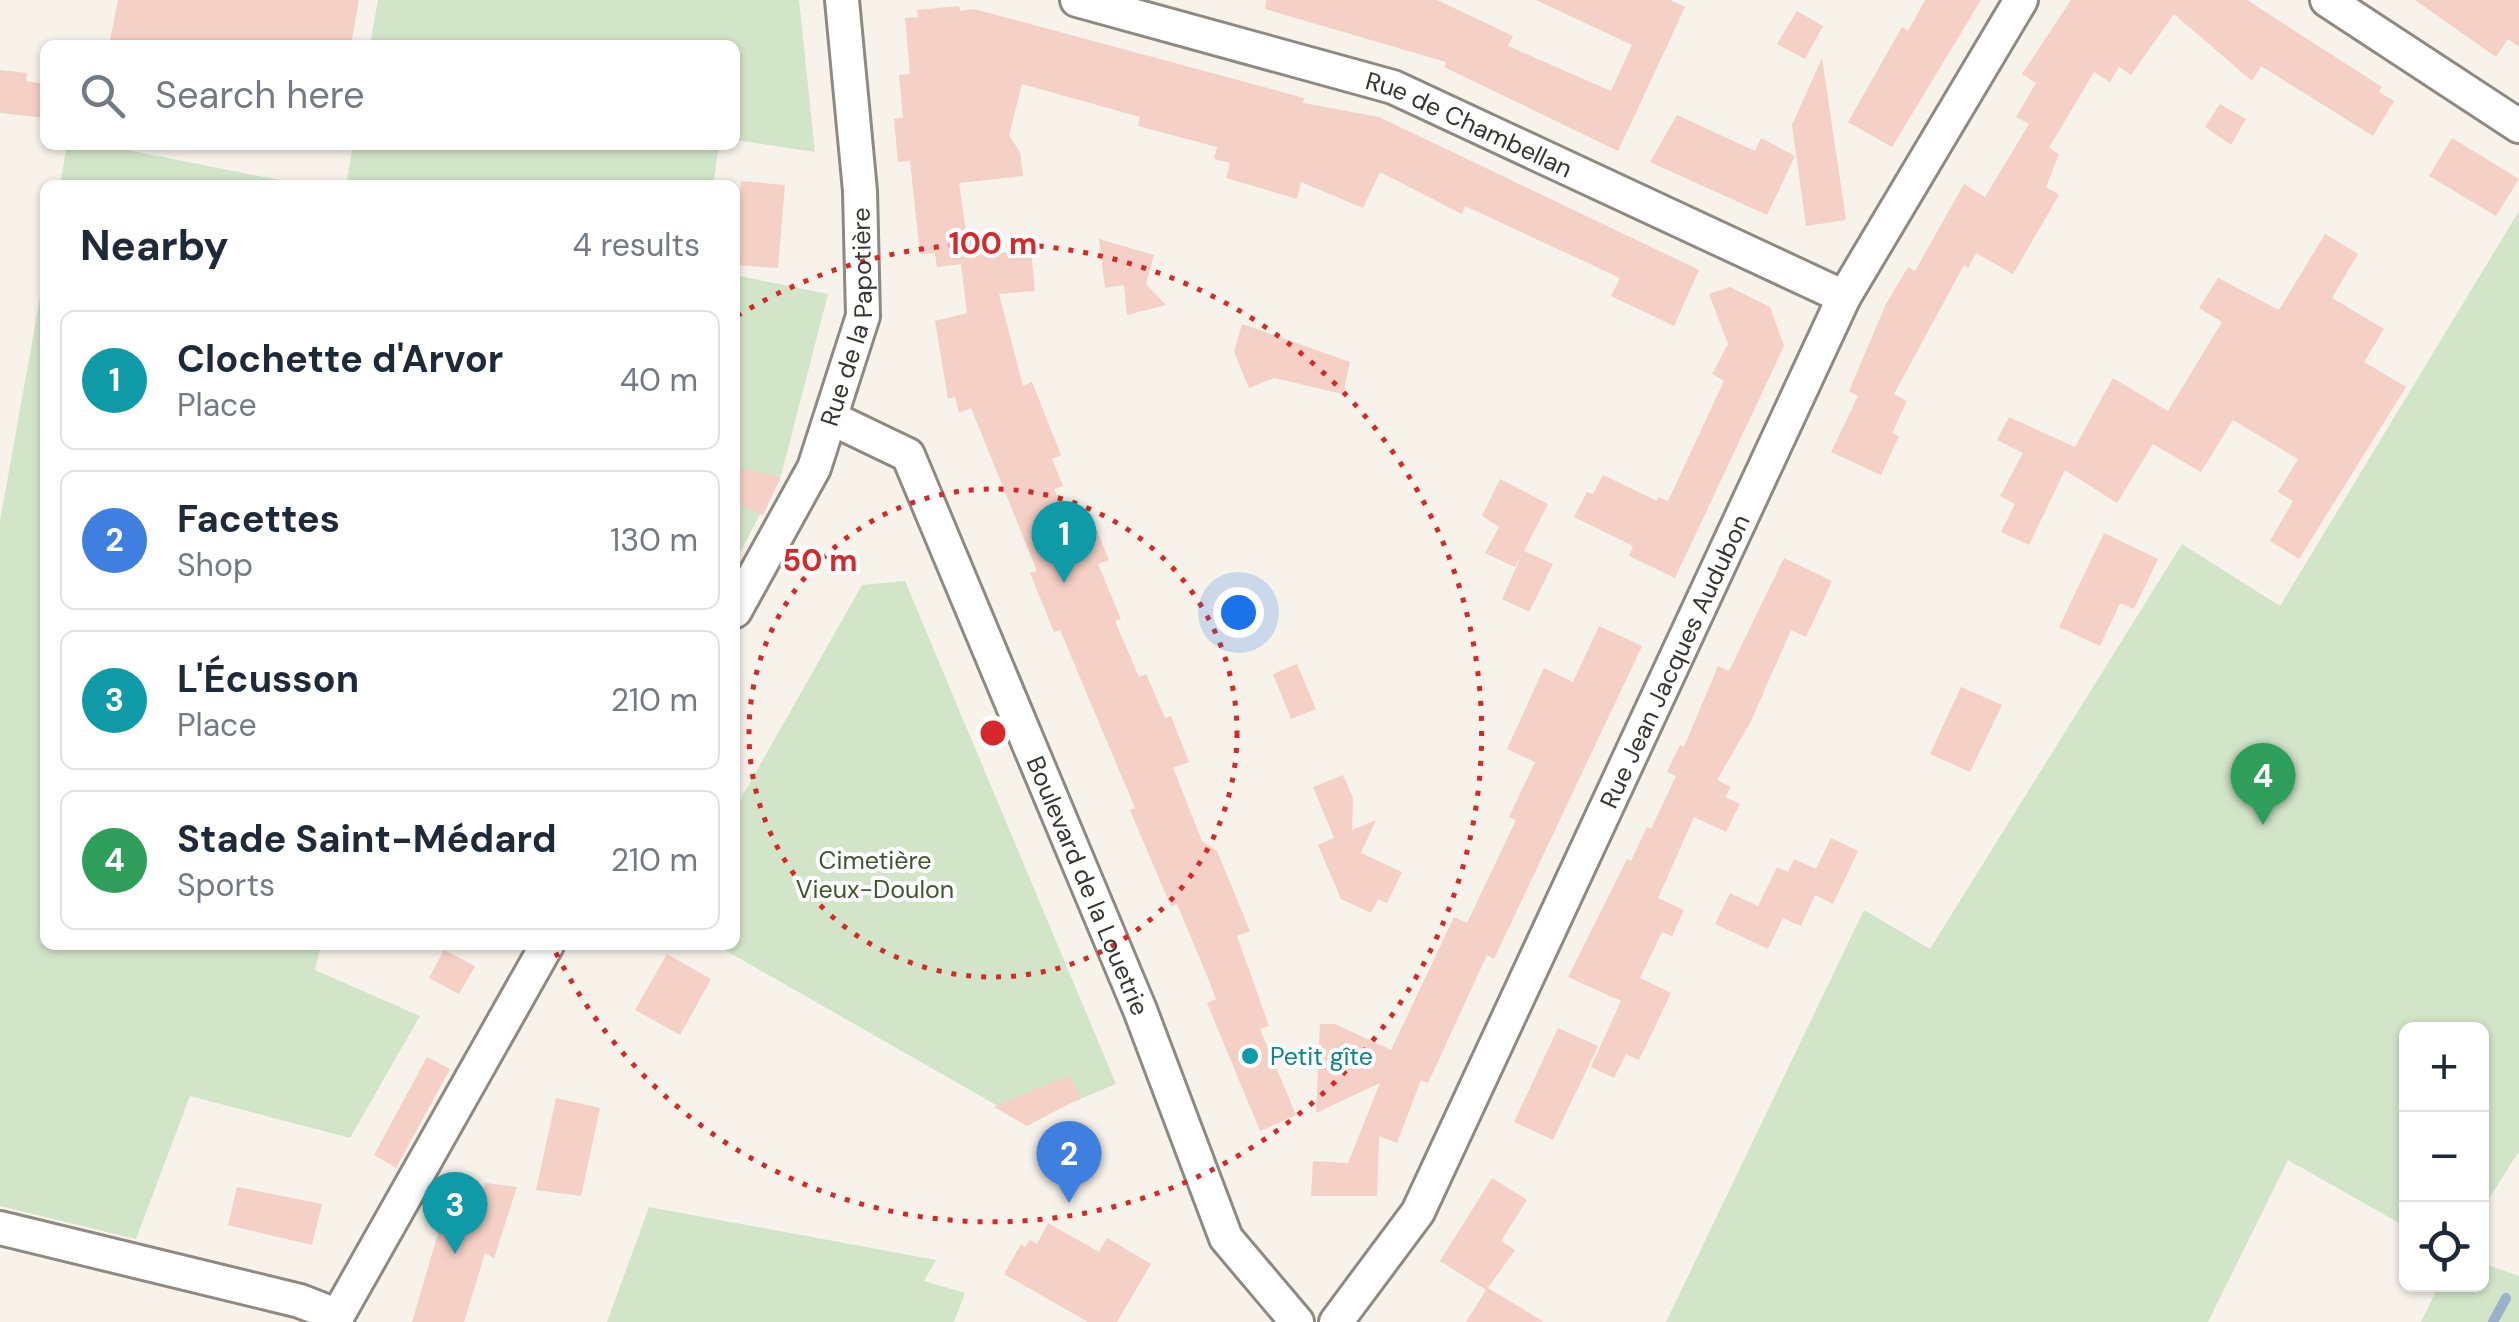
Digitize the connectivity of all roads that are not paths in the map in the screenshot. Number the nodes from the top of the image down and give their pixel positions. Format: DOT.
graph roads {
  1 [pos="842,0"];
  2 [pos="1077,0"];
  3 [pos="2021,0"];
  4 [pos="2327,0"];
  5 [pos="2519,126"];
  6 [pos="1844,297"];
  7 [pos="833,419"];
  8 [pos="740,603"];
  9 [pos="544,950"];
  10 [pos="0,1228"];
  11 [pos="336,1319"];
  12 [pos="1297,1322"];
  13 [pos="1336,1322"];
  1 -- 7 [label="street, Rue de la Papotière"];
  2 -- 6 [label="street, Rue de Chambellan"];
  3 -- 6 [label="street, Rue Jean Jacques Audubon"];
  4 -- 5 [label="street"];
  6 -- 13 [label="street, Rue Jean Jacques Audubon"];
  7 -- 8 [label="street, Rue de la Papotière"];
  7 -- 12 [label="street, Boulevard de la Louetrie"];
  9 -- 11 [label="street"];
  10 -- 11 [label="street"];
}
